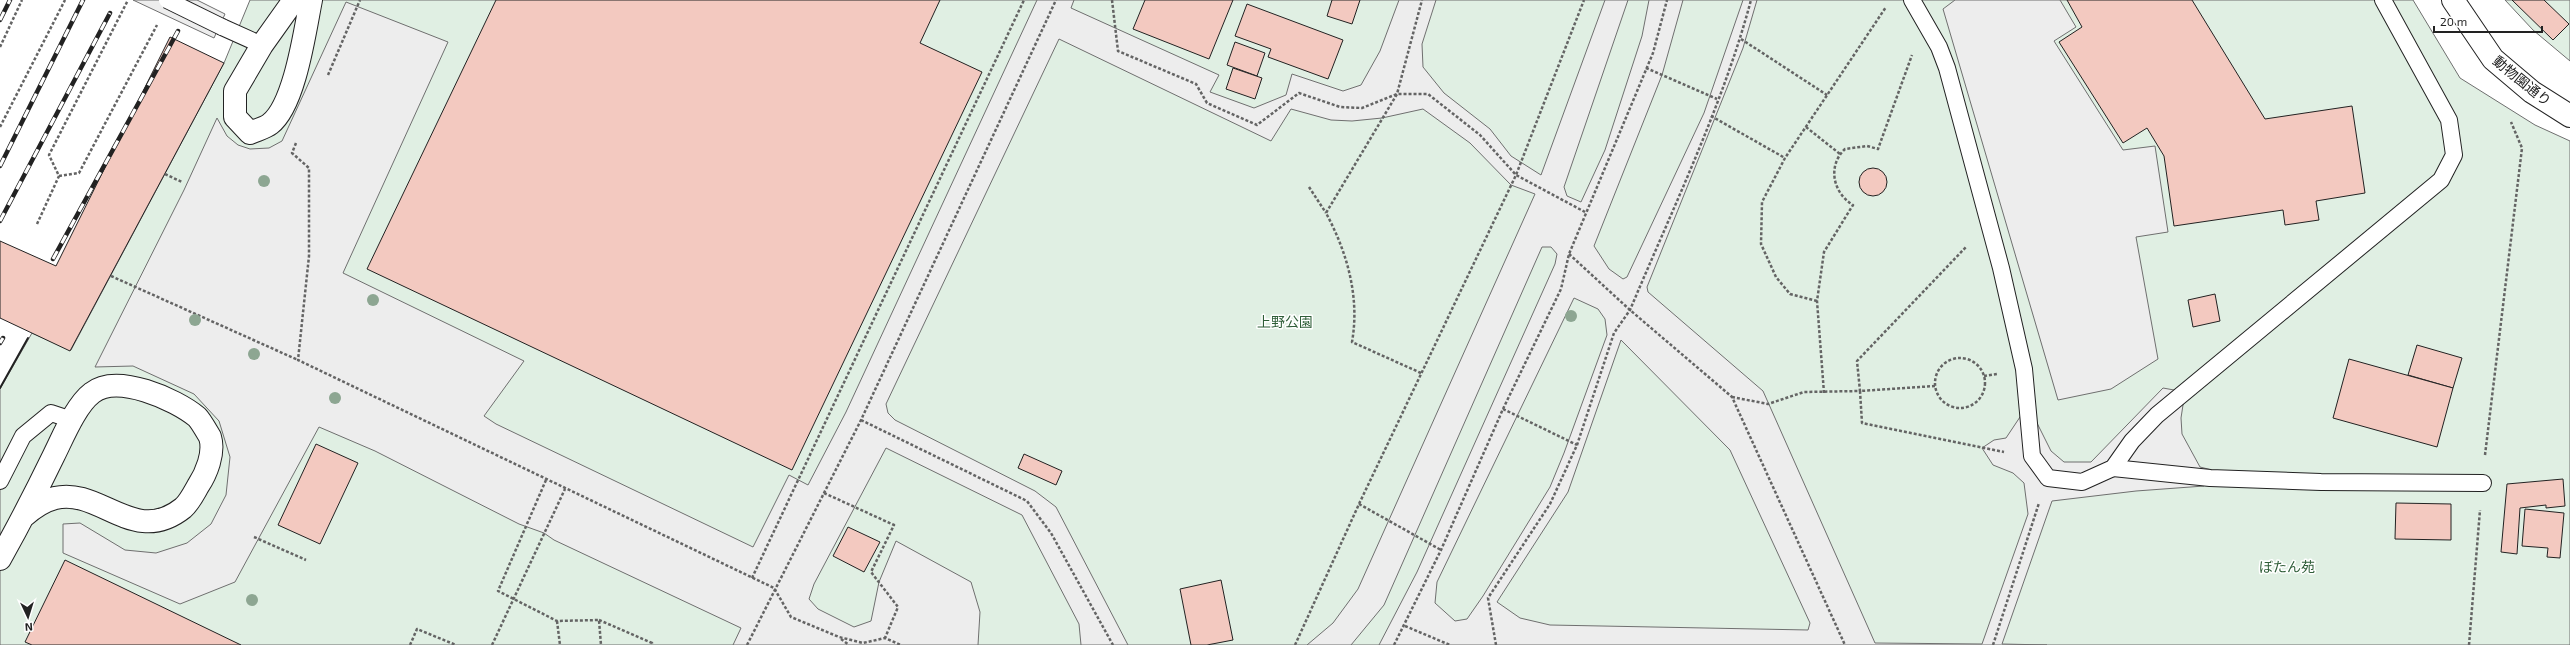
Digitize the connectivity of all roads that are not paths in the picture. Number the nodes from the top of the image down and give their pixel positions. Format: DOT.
graph roads {
  1 [pos="167,0"];
  2 [pos="294,0"];
  3 [pos="311,0"];
  4 [pos="1912,0"];
  5 [pos="2383,0"];
  6 [pos="2453,0"];
  7 [pos="262,45"];
  8 [pos="2570,116"];
  9 [pos="72,420"];
  10 [pos="2113,468"];
  11 [pos="0,481"];
  12 [pos="2483,483"];
  13 [pos="24,516"];
  14 [pos="0,559"];
  1 -- 7 [label="lane, bridge"];
  2 -- 7 [label="street"];
  3 -- 7 [label="street"];
  4 -- 10 [label="lane"];
  5 -- 10 [label="lane"];
  6 -- 8 [label="street, 動物園通り"];
  9 -- 11 [label="lane"];
  9 -- 13 [label="street"];
  9 -- 13 [label="street"];
  10 -- 12 [label="lane"];
  13 -- 14 [label="street"];
}
